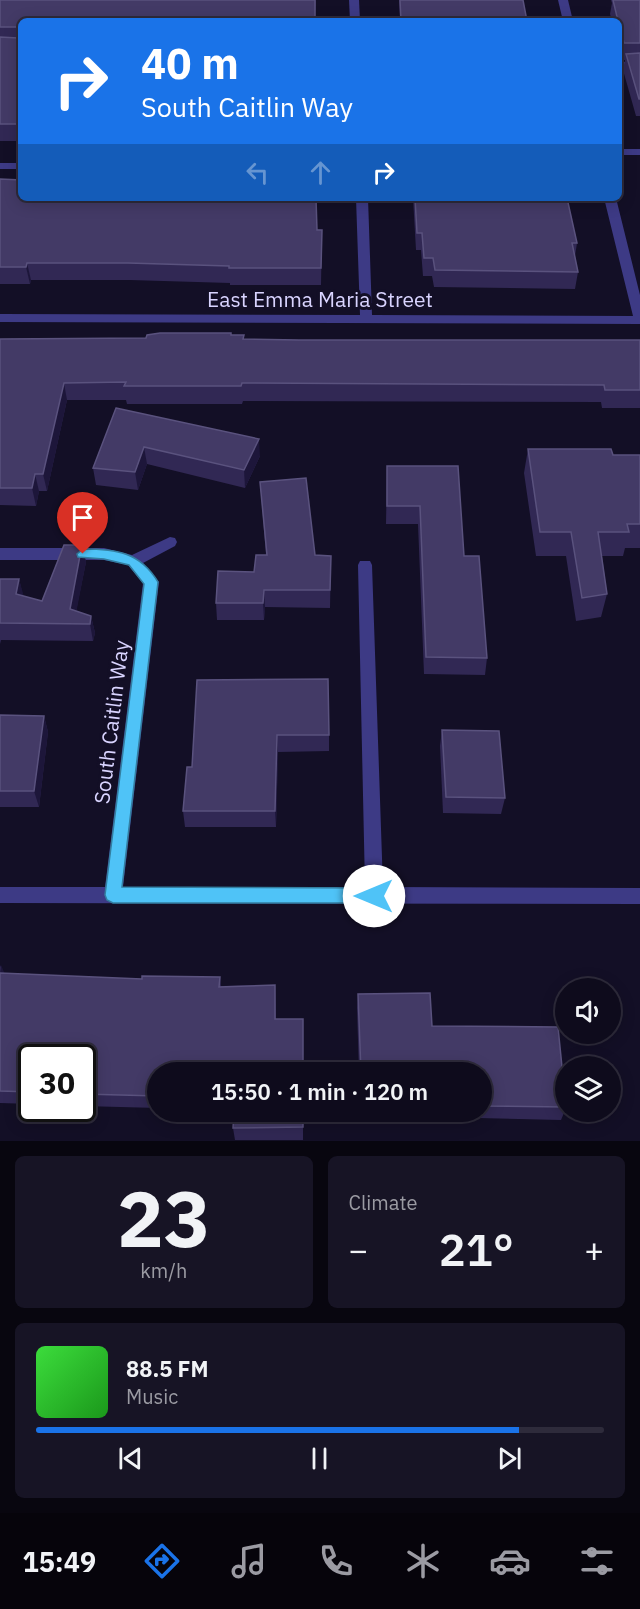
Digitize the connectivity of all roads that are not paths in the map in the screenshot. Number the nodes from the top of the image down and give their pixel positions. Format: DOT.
graph roads {
  1 [pos="354,0"];
  2 [pos="562,0"];
  3 [pos="355,18"];
  4 [pos="567,18"];
  5 [pos="622,65"];
  6 [pos="640,65"];
  7 [pos="622,152"];
  8 [pos="640,152"];
  9 [pos="0,166"];
  10 [pos="18,166"];
  11 [pos="362,201"];
  12 [pos="611,201"];
  13 [pos="0,318"];
  14 [pos="366,319"];
  15 [pos="640,320"];
  16 [pos="170,542"];
  17 [pos="0,554"];
  18 [pos="133,561"];
  19 [pos="364,565"];
  20 [pos="0,895"];
  21 [pos="113,895"];
  22 [pos="374,896"];
  23 [pos="640,896"];
  1 -- 3 [label="street"];
  2 -- 4 [label="street"];
  5 -- 6 [label="street"];
  7 -- 8 [label="street"];
  9 -- 10 [label="street"];
  11 -- 14 [label="street"];
  12 -- 15 [label="street"];
  13 -- 14 [label="street, East Emma Maria Street"];
  14 -- 15 [label="street, East Emma Maria Street"];
  16 -- 18 [label="street"];
  17 -- 18 [label="street"];
  18 -- 21 [label="street, South Caitlin Way"];
  19 -- 22 [label="street"];
  20 -- 21 [label="street"];
  21 -- 22 [label="street"];
  22 -- 23 [label="street"];
}
